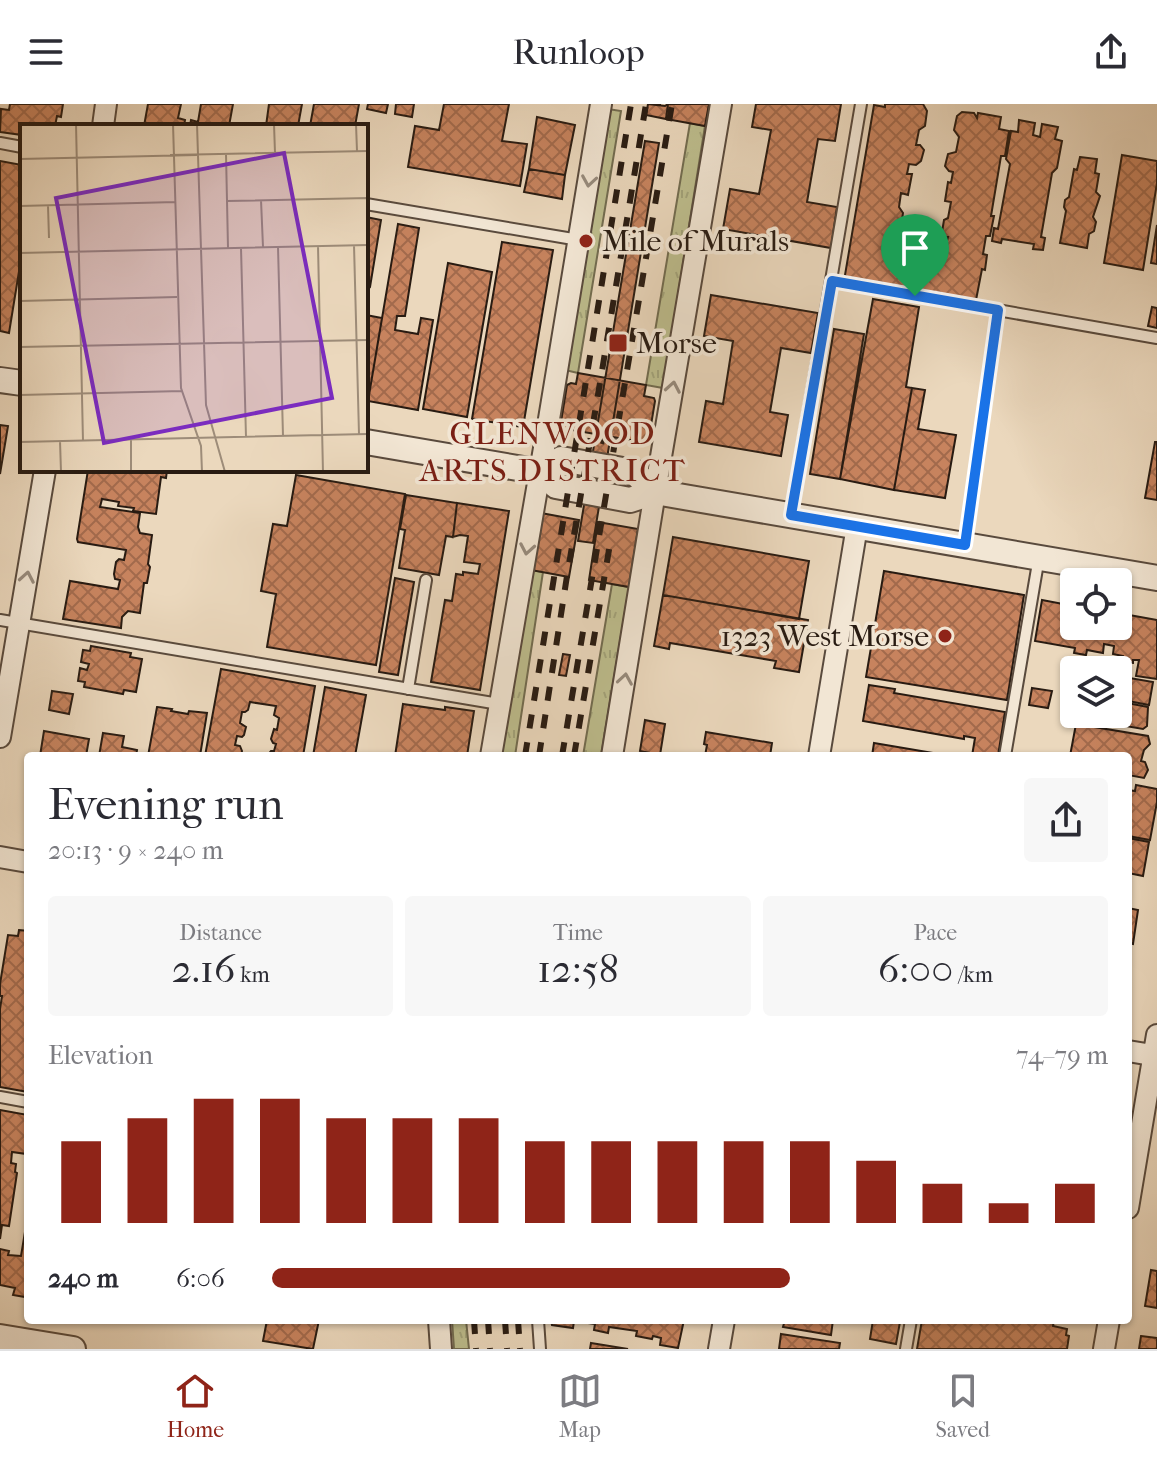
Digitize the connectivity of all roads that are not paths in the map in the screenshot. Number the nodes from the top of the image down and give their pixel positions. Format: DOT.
graph roads {
  1 [pos="106,104"];
  2 [pos="601,104"];
  3 [pos="721,104"];
  4 [pos="861,104"];
  5 [pos="103,124"];
  6 [pos="0,143"];
  7 [pos="20,147"];
  8 [pos="368,204"];
  9 [pos="579,240"];
  10 [pos="832,281"];
  11 [pos="998,310"];
  12 [pos="1157,338"];
  13 [pos="0,380"];
  14 [pos="20,383"];
  15 [pos="368,442"];
  16 [pos="45,472"];
  17 [pos="541,472"];
  18 [pos="655,492"];
  19 [pos="791,515"];
  20 [pos="857,526"];
  21 [pos="965,545"];
  22 [pos="1039,557"];
  23 [pos="1157,578"];
  24 [pos="426,580"];
  25 [pos="10,622"];
  26 [pos="408,689"];
  27 [pos="499,704"];
  28 [pos="0,737"];
  29 [pos="492,752"];
  30 [pos="613,752"];
  31 [pos="820,752"];
  32 [pos="1006,752"];
  33 [pos="0,857"];
  34 [pos="24,861"];
  35 [pos="1156,1049"];
  36 [pos="1132,1051"];
  37 [pos="0,1097"];
  38 [pos="24,1101"];
  39 [pos="1132,1185"];
  40 [pos="439,1324"];
  41 [pos="538,1324"];
  42 [pos="723,1324"];
  43 [pos="910,1324"];
  44 [pos="1108,1324"];
  45 [pos="0,1337"];
  46 [pos="73,1349"];
  47 [pos="441,1349"];
  48 [pos="540,1349"];
  49 [pos="719,1349"];
  50 [pos="906,1349"];
  51 [pos="1104,1349"];
  1 -- 5 [label="street"];
  2 -- 9 [label="street, one-way"];
  18 -- 3 [label="street, one-way"];
  4 -- 10 [label="lane"];
  6 -- 7 [label="lane"];
  8 -- 9 [label="lane"];
  9 -- 17 [label="street"];
  10 -- 11 [label="lane"];
  10 -- 19 [label="lane"];
  11 -- 12 [label="lane"];
  11 -- 21 [label="lane"];
  13 -- 14 [label="street"];
  15 -- 17 [label="street"];
  25 -- 16 [label="street, one-way"];
  17 -- 18 [label="street"];
  17 -- 27 [label="street, one-way"];
  18 -- 19 [label="street"];
  30 -- 18 [label="street, one-way"];
  19 -- 20 [label="street"];
  20 -- 21 [label="street"];
  20 -- 31 [label="street"];
  21 -- 22 [label="street"];
  22 -- 23 [label="street"];
  22 -- 32 [label="lane"];
  24 -- 26 [label="lane"];
  25 -- 26 [label="lane"];
  25 -- 28 [label="street"];
  26 -- 27 [label="lane"];
  27 -- 29 [label="street"];
  33 -- 34 [label="street"];
  35 -- 36 [label="street"];
  35 -- 39 [label="street"];
  37 -- 38 [label="lane"];
  40 -- 47 [label="street"];
  41 -- 48 [label="lane"];
  42 -- 49 [label="street"];
  43 -- 50 [label="lane"];
  44 -- 51 [label="street"];
  45 -- 46 [label="street"];
}
